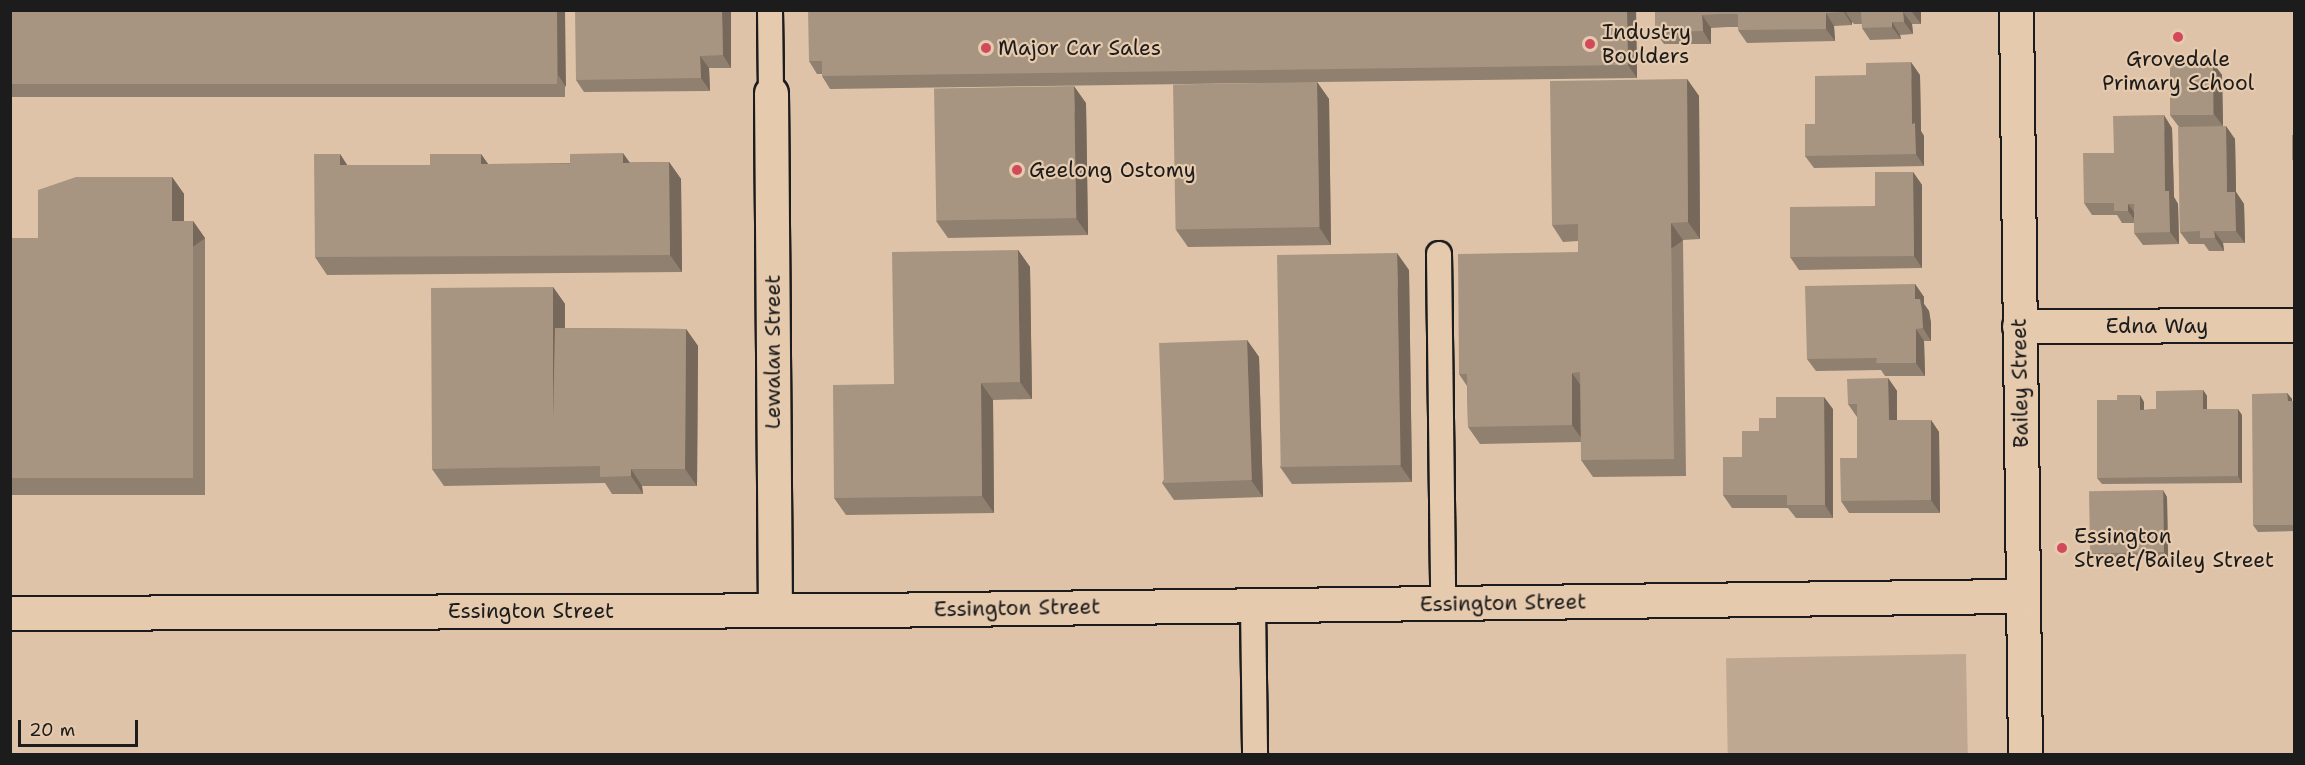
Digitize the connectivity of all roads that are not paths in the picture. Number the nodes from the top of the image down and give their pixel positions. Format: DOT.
graph roads {
  1 [pos="770,10"];
  2 [pos="2016,10"];
  3 [pos="771,93"];
  4 [pos="1440,254"];
  5 [pos="2295,325"];
  6 [pos="2019,326"];
  7 [pos="2023,596"];
  8 [pos="1443,603"];
  9 [pos="1253,606"];
  10 [pos="775,610"];
  11 [pos="10,613"];
  12 [pos="1255,754"];
  13 [pos="2025,754"];
  1 -- 3 [label="lane"];
  2 -- 6 [label="street, Bailey Street"];
  3 -- 10 [label="street, Lewalan Street"];
  4 -- 8 [label="lane"];
  5 -- 6 [label="street, Edna Way"];
  6 -- 7 [label="street, Bailey Street"];
  7 -- 8 [label="street, Essington Street"];
  7 -- 13 [label="street, Bailey Street"];
  8 -- 9 [label="street, Essington Street"];
  9 -- 10 [label="street, Essington Street"];
  9 -- 12 [label="lane"];
  10 -- 11 [label="street, Essington Street"];
}
